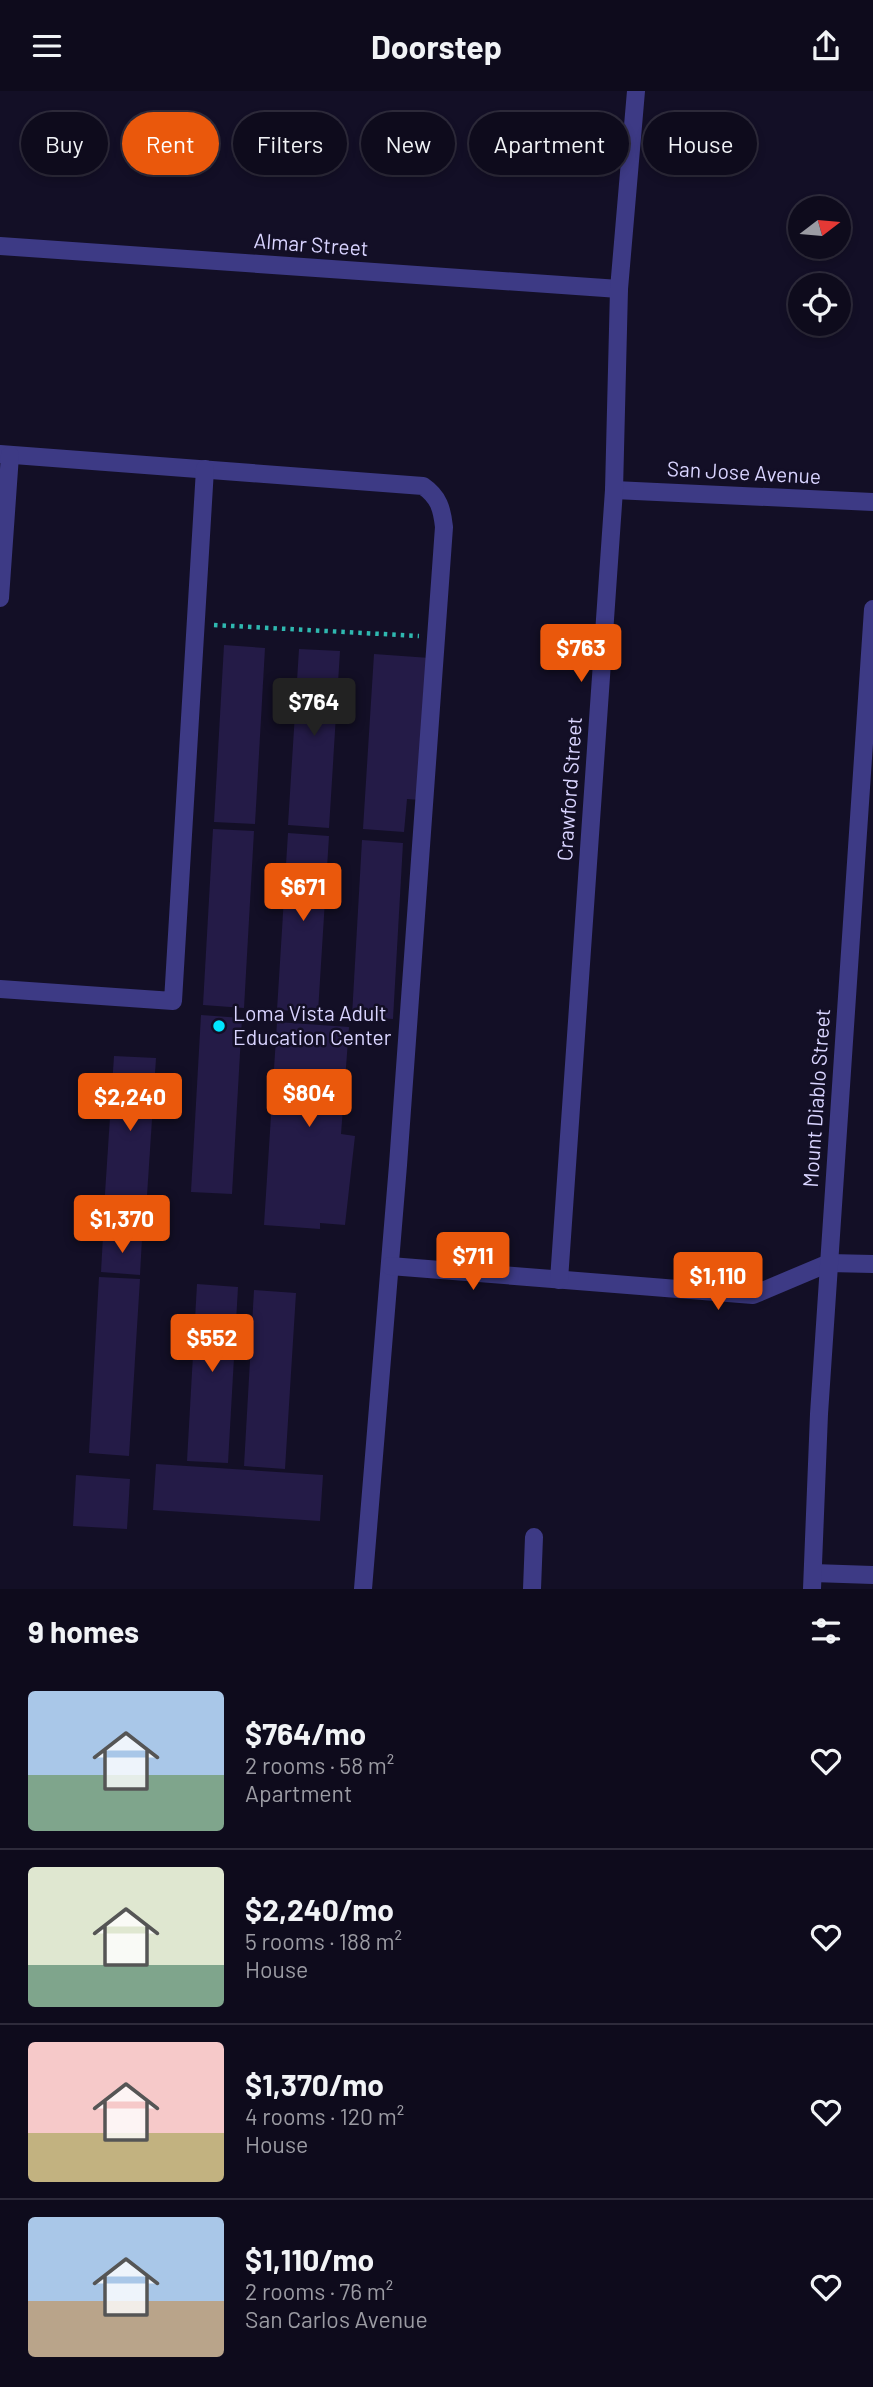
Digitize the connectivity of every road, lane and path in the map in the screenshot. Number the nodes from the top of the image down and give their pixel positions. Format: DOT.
graph roads {
  1 [pos="636,91"];
  2 [pos="0,246"];
  3 [pos="619,289"];
  4 [pos="5,455"];
  5 [pos="205,469"];
  6 [pos="614,490"];
  7 [pos="873,502"];
  8 [pos="0,598"];
  9 [pos="873,610"];
  10 [pos="0,989"];
  11 [pos="829,1263"];
  12 [pos="873,1264"];
  13 [pos="390,1266"];
  14 [pos="559,1280"];
  15 [pos="534,1537"];
  16 [pos="873,1575"];
  17 [pos="813,1581"];
  18 [pos="363,1589"];
  19 [pos="532,1589"];
  1 -- 3 [label="street, Crawford Street"];
  2 -- 3 [label="street, Almar Street"];
  3 -- 6 [label="street, Crawford Street"];
  4 -- 5 [label="street"];
  4 -- 8 [label="street"];
  5 -- 10 [label="street"];
  5 -- 13 [label="street"];
  6 -- 7 [label="street, San Jose Avenue"];
  6 -- 14 [label="street, Crawford Street"];
  9 -- 11 [label="street, Mount Diablo Street"];
  11 -- 12 [label="street"];
  11 -- 14 [label="street"];
  11 -- 17 [label="street, Mount Diablo Street"];
  13 -- 14 [label="street"];
  13 -- 18 [label="street"];
  15 -- 19 [label="street"];
  16 -- 17 [label="street"];
}
